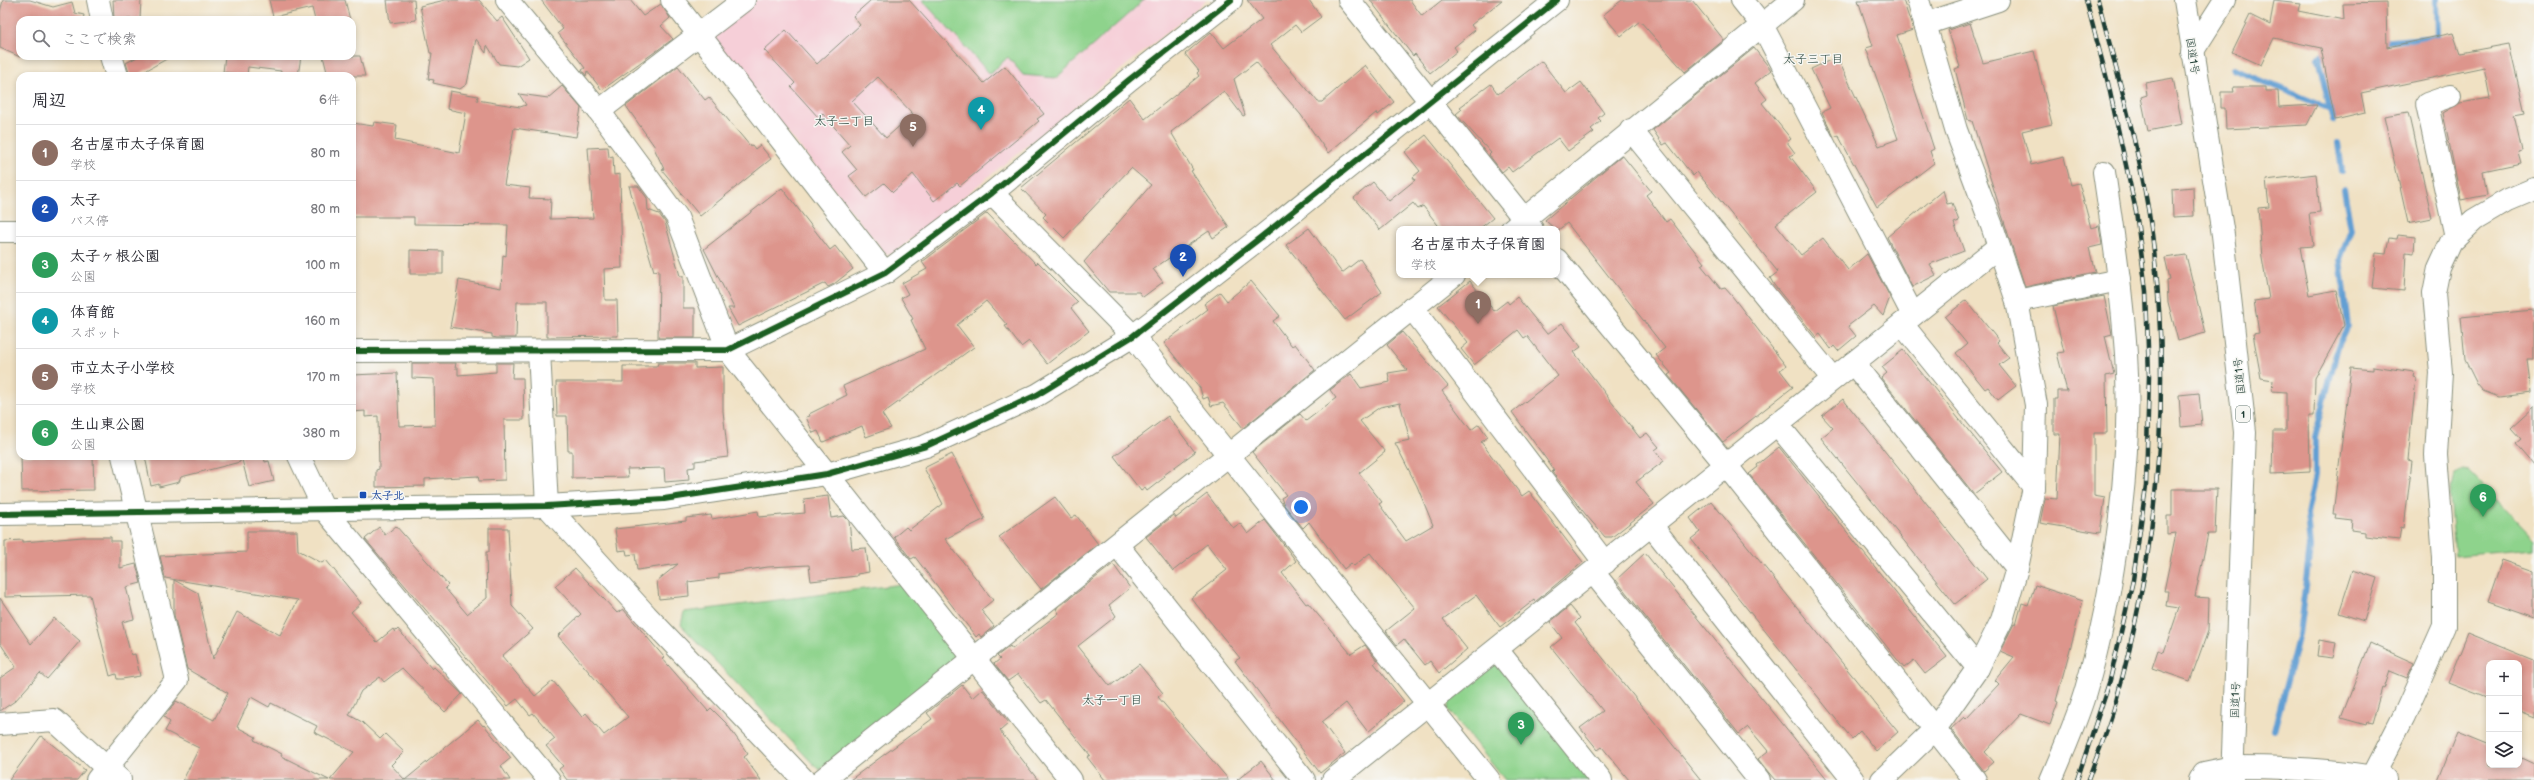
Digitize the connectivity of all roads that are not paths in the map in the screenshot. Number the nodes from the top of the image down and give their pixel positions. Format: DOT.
graph roads {
  1 [pos="98,0"];
  2 [pos="507,0"];
  3 [pos="672,0"];
  4 [pos="744,0"];
  5 [pos="1230,0"];
  6 [pos="1349,0"];
  7 [pos="1557,0"];
  8 [pos="1742,0"];
  9 [pos="1793,0"];
  10 [pos="1918,0"];
  11 [pos="1998,0"];
  12 [pos="2185,0"];
  13 [pos="2225,0"];
  14 [pos="101,16"];
  15 [pos="1925,24"];
  16 [pos="1762,25"];
  17 [pos="700,36"];
  18 [pos="2192,52"];
  19 [pos="112,60"];
  20 [pos="116,72"];
  21 [pos="2450,96"];
  22 [pos="1430,102"];
  23 [pos="599,111"];
  24 [pos="1631,130"];
  25 [pos="2104,172"];
  26 [pos="2534,189"];
  27 [pos="992,193"];
  28 [pos="1522,226"];
  29 [pos="0,231"];
  30 [pos="16,231"];
  31 [pos="2456,237"];
  32 [pos="1998,247"];
  33 [pos="1560,264"];
  34 [pos="885,273"];
  35 [pos="1450,278"];
  36 [pos="2119,280"];
  37 [pos="2016,301"];
  38 [pos="1412,308"];
  39 [pos="1907,320"];
  40 [pos="1133,336"];
  41 [pos="728,350"];
  42 [pos="356,351"];
  43 [pos="539,351"];
  44 [pos="1853,363"];
  45 [pos="1833,379"];
  46 [pos="1777,424"];
  47 [pos="1228,456"];
  48 [pos="124,460"];
  49 [pos="301,460"];
  50 [pos="1726,465"];
  51 [pos="827,474"];
  52 [pos="2034,487"];
  53 [pos="547,506"];
  54 [pos="324,509"];
  55 [pos="136,512"];
  56 [pos="0,514"];
  57 [pos="1651,525"];
  58 [pos="1118,546"];
  59 [pos="1599,568"];
  60 [pos="2017,568"];
  61 [pos="1500,647"];
  62 [pos="975,659"];
  63 [pos="1978,668"];
  64 [pos="1428,704"];
  65 [pos="0,724"];
  66 [pos="1935,729"];
  67 [pos="2232,773"];
  68 [pos="108,776"];
  69 [pos="2377,779"];
  70 [pos="549,780"];
  71 [pos="804,780"];
  72 [pos="822,780"];
  73 [pos="1070,780"];
  74 [pos="1304,780"];
  75 [pos="1333,780"];
  76 [pos="1490,780"];
  77 [pos="1601,780"];
  78 [pos="1759,780"];
  79 [pos="1853,780"];
  80 [pos="1882,780"];
  81 [pos="1974,780"];
  82 [pos="2051,780"];
  83 [pos="2200,780"];
  1 -- 14 [label="main road"];
  2 -- 23 [label="main road"];
  3 -- 17 [label="main road"];
  4 -- 17 [label="main road"];
  5 -- 27 [label="main road"];
  6 -- 22 [label="main road"];
  7 -- 22 [label="main road"];
  8 -- 16 [label="main road"];
  9 -- 16 [label="main road"];
  10 -- 15 [label="main road"];
  11 -- 15 [label="main road"];
  12 -- 18 [label="main road, 国道1号 / 1"];
  13 -- 18 [label="main road"];
  15 -- 32 [label="main road"];
  16 -- 24 [label="main road"];
  16 -- 39 [label="main road"];
  17 -- 23 [label="main road"];
  17 -- 34 [label="main road"];
  18 -- 67 [label="main road, 国道1号 / 1"];
  19 -- 20 [label="main road"];
  21 -- 31 [label="main road"];
  22 -- 28 [label="main road"];
  22 -- 40 [label="main road"];
  23 -- 41 [label="main road"];
  24 -- 28 [label="main road"];
  24 -- 45 [label="main road"];
  25 -- 36 [label="main road"];
  26 -- 31 [label="main road"];
  27 -- 34 [label="main road"];
  27 -- 40 [label="main road"];
  29 -- 30 [label="main road"];
  31 -- 69 [label="main road"];
  32 -- 37 [label="main road"];
  32 -- 39 [label="main road"];
  33 -- 50 [label="main road"];
  34 -- 41 [label="main road"];
  35 -- 38 [label="main road"];
  36 -- 37 [label="main road"];
  36 -- 82 [label="main road"];
  37 -- 52 [label="main road"];
  38 -- 47 [label="main road"];
  38 -- 59 [label="main road"];
  39 -- 44 [label="main road"];
  39 -- 52 [label="main road"];
  40 -- 47 [label="main road"];
  40 -- 51 [label="main road"];
  41 -- 43 [label="main road"];
  41 -- 51 [label="main road"];
  42 -- 43 [label="main road"];
  43 -- 53 [label="main road"];
  44 -- 45 [label="main road"];
  44 -- 60 [label="main road"];
  45 -- 46 [label="main road"];
  46 -- 50 [label="main road"];
  46 -- 63 [label="main road"];
  47 -- 58 [label="main road"];
  47 -- 64 [label="main road"];
  48 -- 55 [label="main road"];
  49 -- 54 [label="main road"];
  50 -- 57 [label="main road"];
  50 -- 66 [label="main road"];
  51 -- 53 [label="main road"];
  51 -- 62 [label="main road"];
  52 -- 60 [label="main road"];
  53 -- 54 [label="main road"];
  53 -- 71 [label="main road"];
  54 -- 55 [label="main road"];
  54 -- 70 [label="main road"];
  55 -- 56 [label="main road"];
  55 -- 68 [label="main road"];
  57 -- 59 [label="main road"];
  57 -- 79 [label="main road"];
  58 -- 62 [label="main road"];
  58 -- 74 [label="main road"];
  59 -- 61 [label="main road"];
  59 -- 78 [label="main road"];
  60 -- 63 [label="main road"];
  61 -- 64 [label="main road"];
  61 -- 77 [label="main road"];
  62 -- 72 [label="main road"];
  62 -- 73 [label="main road"];
  63 -- 66 [label="main road"];
  64 -- 75 [label="main road"];
  64 -- 76 [label="main road"];
  65 -- 68 [label="main road"];
  66 -- 80 [label="main road"];
  66 -- 81 [label="main road"];
  67 -- 69 [label="main road"];
  67 -- 83 [label="main road"];
}
